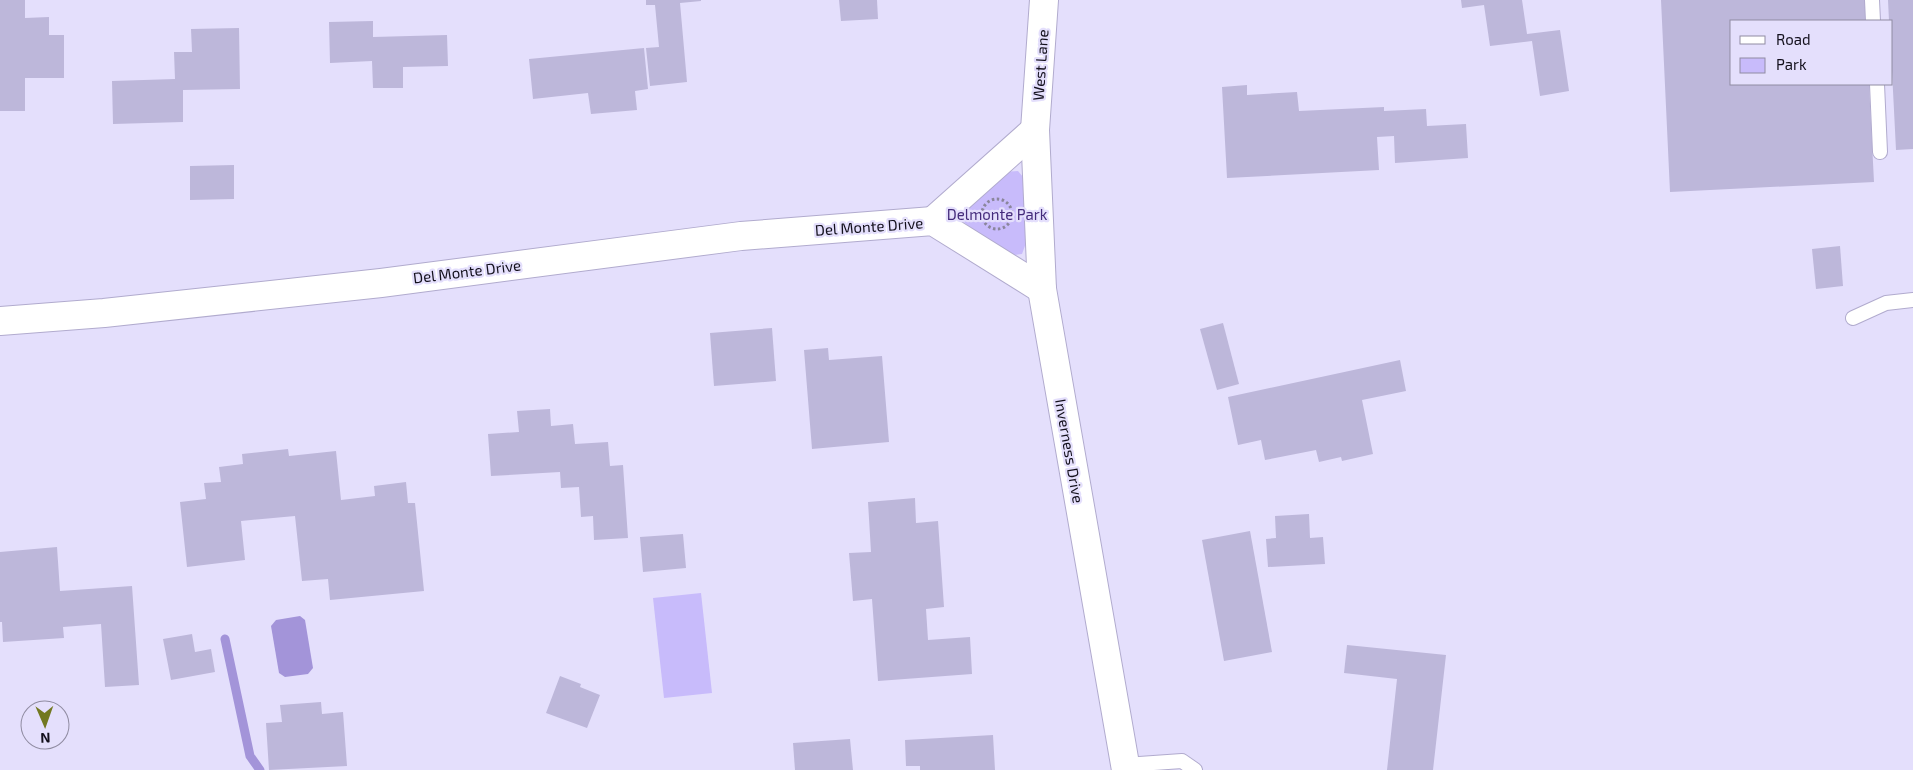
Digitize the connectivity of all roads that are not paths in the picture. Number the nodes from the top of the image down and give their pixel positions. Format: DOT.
graph roads {
  1 [pos="1044,0"];
  2 [pos="1872,0"];
  3 [pos="1873,20"];
  4 [pos="1876,85"];
  5 [pos="1035,130"];
  6 [pos="1880,152"];
  7 [pos="933,221"];
  8 [pos="1042,288"];
  9 [pos="1913,300"];
  10 [pos="1853,318"];
  11 [pos="0,321"];
  12 [pos="1126,767"];
  13 [pos="1196,770"];
  1 -- 5 [label="street, West Lane"];
  2 -- 3 [label="lane"];
  4 -- 6 [label="lane"];
  5 -- 7 [label="street, Del Monte Drive"];
  5 -- 8 [label="street, Inverness Drive"];
  7 -- 8 [label="street, Del Monte Drive"];
  7 -- 11 [label="street, Del Monte Drive"];
  8 -- 12 [label="street, Inverness Drive"];
  9 -- 10 [label="lane"];
  12 -- 13 [label="lane"];
}
